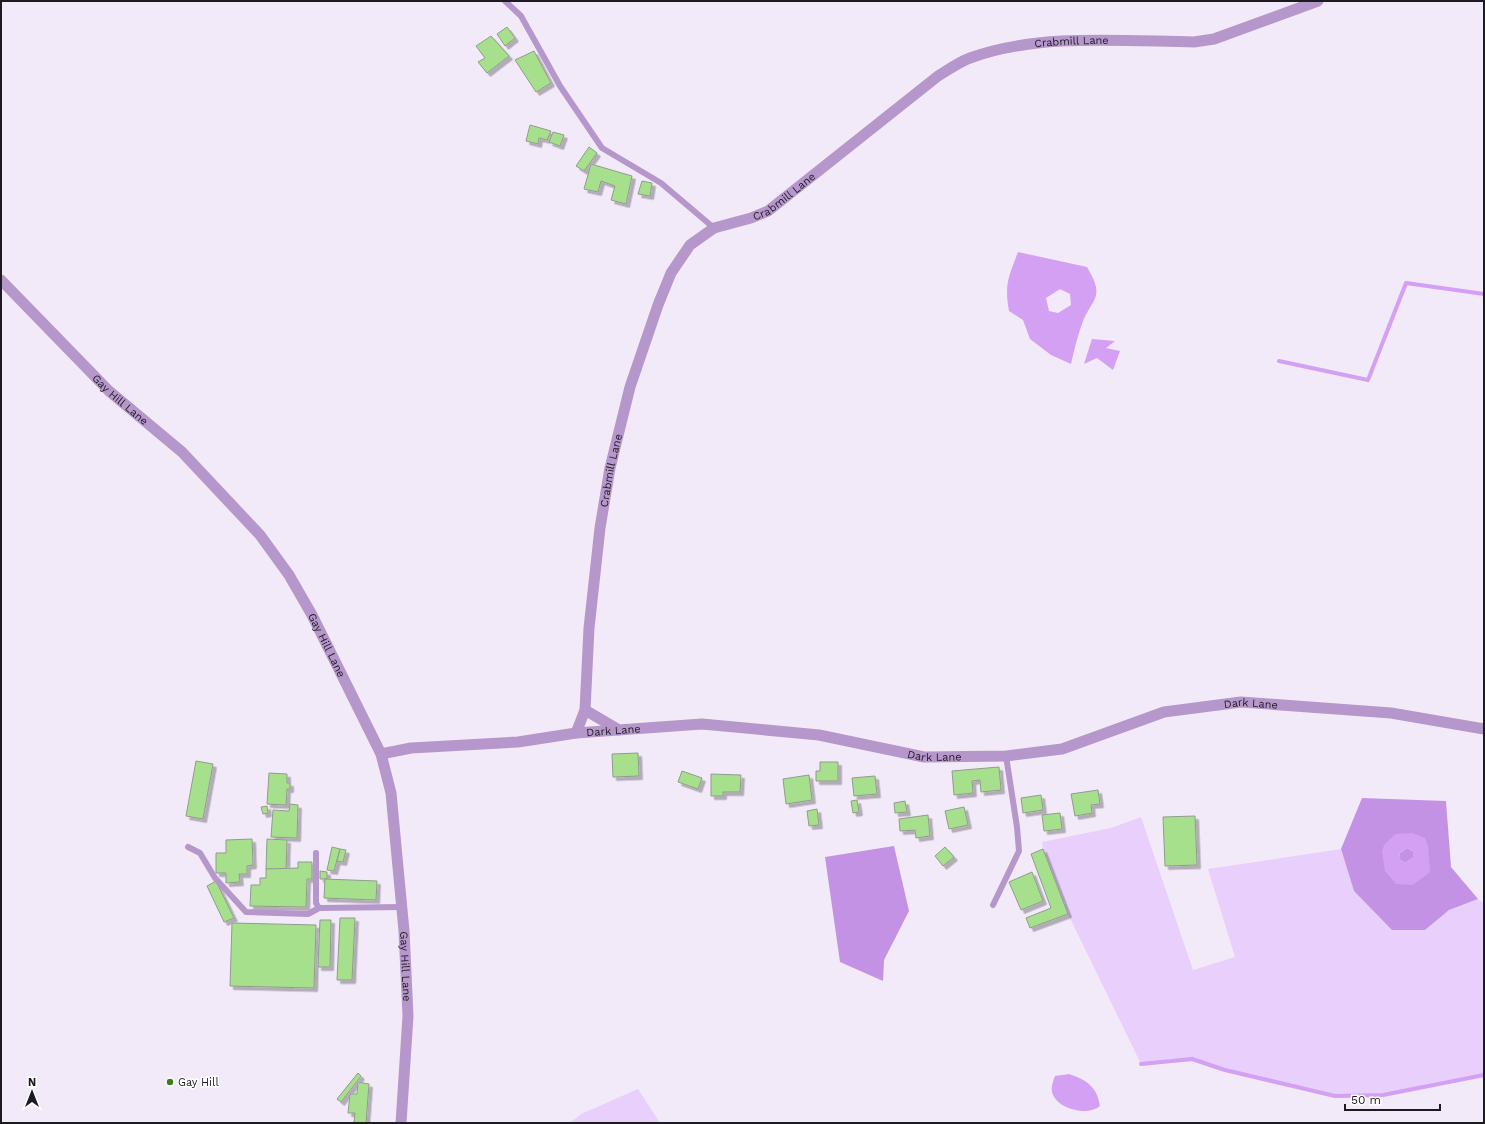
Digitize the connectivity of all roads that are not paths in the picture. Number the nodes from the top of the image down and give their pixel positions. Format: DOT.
graph roads {
  1 [pos="505,1"];
  2 [pos="1318,1"];
  3 [pos="714,228"];
  4 [pos="1,280"];
  5 [pos="585,710"];
  6 [pos="1484,729"];
  7 [pos="618,730"];
  8 [pos="576,733"];
  9 [pos="381,754"];
  10 [pos="1006,756"];
  11 [pos="188,847"];
  12 [pos="316,853"];
  13 [pos="993,905"];
  14 [pos="402,906"];
  15 [pos="319,908"];
  16 [pos="401,1123"];
  1 -- 3 [label="lane"];
  2 -- 3 [label="street, Crabmill Lane"];
  3 -- 5 [label="street, Crabmill Lane"];
  4 -- 9 [label="street, Gay Hill Lane"];
  5 -- 7 [label="street"];
  5 -- 8 [label="street, Crabmill Lane"];
  6 -- 10 [label="street, Dark Lane"];
  7 -- 8 [label="street, Dark Lane"];
  7 -- 10 [label="street, Dark Lane"];
  8 -- 9 [label="street, Dark Lane"];
  9 -- 14 [label="street, Gay Hill Lane"];
  10 -- 13 [label="lane"];
  11 -- 15 [label="lane"];
  12 -- 15 [label="lane"];
  14 -- 15 [label="lane"];
  14 -- 16 [label="street, Gay Hill Lane"];
}
